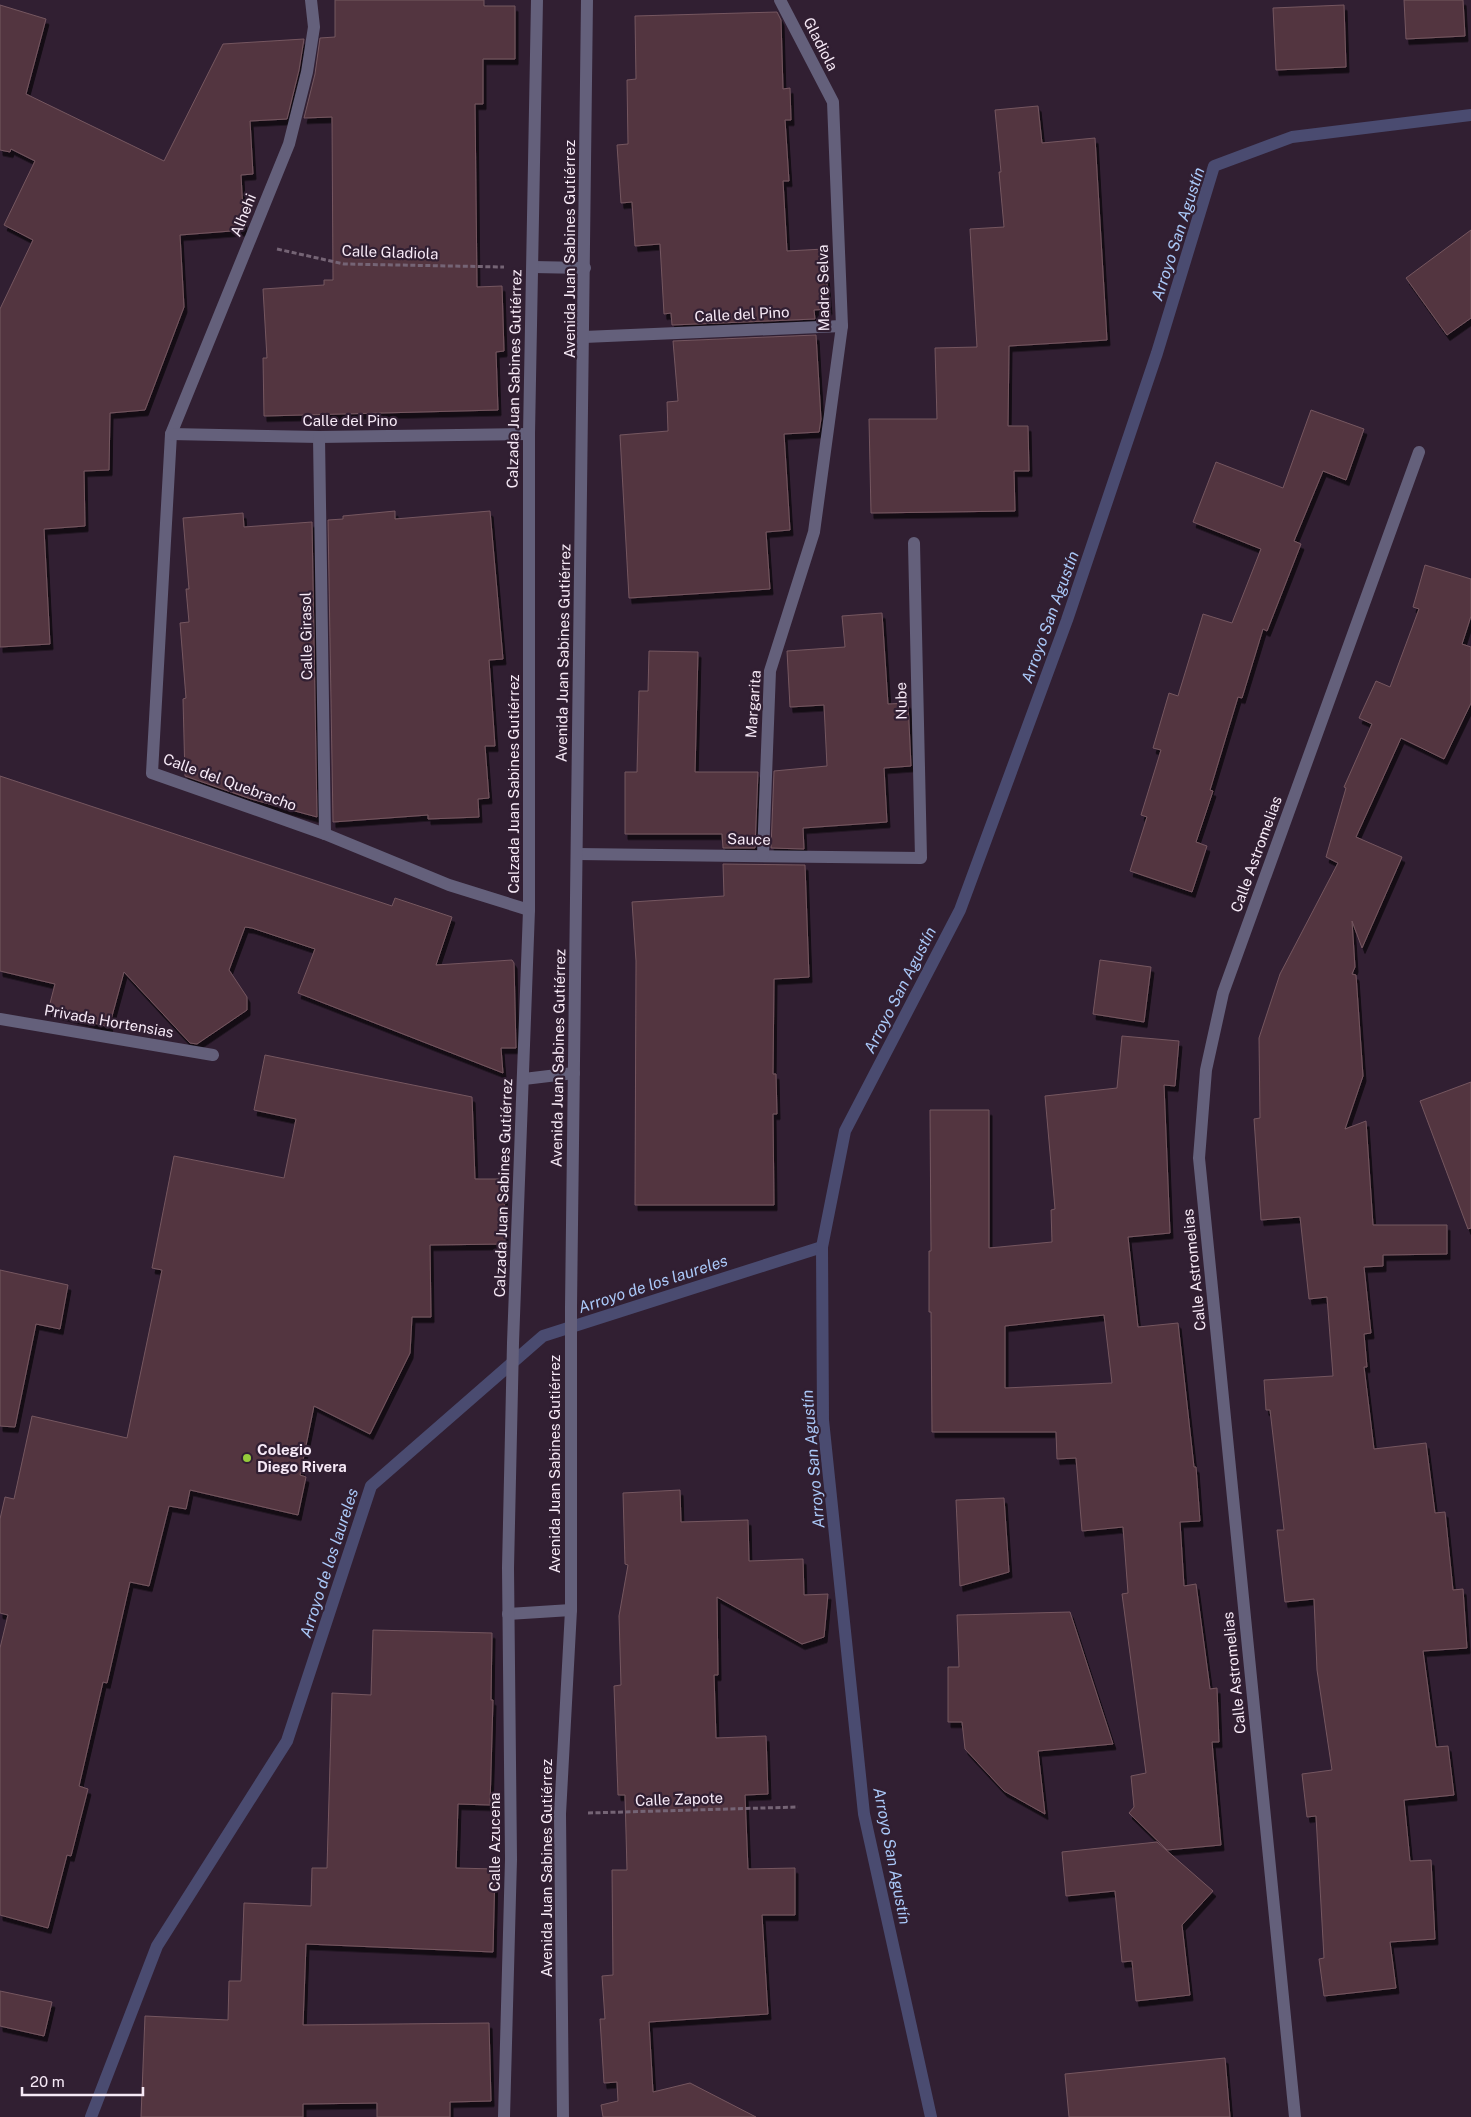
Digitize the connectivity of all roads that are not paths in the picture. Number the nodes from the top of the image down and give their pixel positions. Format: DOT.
graph roads {
  1 [pos="311,0"];
  2 [pos="538,0"];
  3 [pos="587,0"];
  4 [pos="780,0"];
  5 [pos="833,102"];
  6 [pos="533,267"];
  7 [pos="584,268"];
  8 [pos="842,326"];
  9 [pos="584,337"];
  10 [pos="171,434"];
  11 [pos="529,434"];
  12 [pos="320,437"];
  13 [pos="1419,452"];
  14 [pos="814,532"];
  15 [pos="914,542"];
  16 [pos="325,834"];
  17 [pos="577,854"];
  18 [pos="763,855"];
  19 [pos="921,858"];
  20 [pos="530,910"];
  21 [pos="0,1019"];
  22 [pos="213,1056"];
  23 [pos="574,1073"];
  24 [pos="524,1079"];
  25 [pos="508,1568"];
  26 [pos="571,1610"];
  27 [pos="508,1614"];
  28 [pos="504,2117"];
  29 [pos="563,2117"];
  30 [pos="1295,2117"];
  1 -- 10 [label="street, Alhehi"];
  2 -- 6 [label="street, Calzada Juan Sabines Gutiérrez"];
  3 -- 7 [label="street, Avenida Juan Sabines Gutiérrez"];
  4 -- 5 [label="street, Gladiola"];
  5 -- 8 [label="street, Madre Selva"];
  6 -- 7 [label="street"];
  6 -- 11 [label="street, Calzada Juan Sabines Gutiérrez"];
  7 -- 9 [label="street, Avenida Juan Sabines Gutiérrez"];
  8 -- 9 [label="street, Calle del Pino"];
  8 -- 14 [label="street, Madre Selva"];
  9 -- 17 [label="street, Avenida Juan Sabines Gutiérrez"];
  10 -- 12 [label="street, Calle del Pino"];
  10 -- 16 [label="street, Calle del Quebracho"];
  11 -- 12 [label="street, Calle del Pino"];
  11 -- 20 [label="street, Calzada Juan Sabines Gutiérrez"];
  12 -- 16 [label="street, Calle Girasol"];
  13 -- 30 [label="street, Calle Astromelias"];
  14 -- 18 [label="street, Margarita"];
  15 -- 19 [label="street, Nube"];
  16 -- 20 [label="street, Calle del Quebracho"];
  17 -- 18 [label="street, Sauce"];
  17 -- 23 [label="street, Avenida Juan Sabines Gutiérrez"];
  18 -- 19 [label="street, Sauce"];
  20 -- 24 [label="street, Calzada Juan Sabines Gutiérrez"];
  21 -- 22 [label="street, Privada Hortensias"];
  23 -- 24 [label="street"];
  23 -- 26 [label="street, Avenida Juan Sabines Gutiérrez"];
  24 -- 25 [label="street, Calzada Juan Sabines Gutiérrez"];
  25 -- 27 [label="street, Calle Azucena"];
  26 -- 27 [label="street"];
  26 -- 29 [label="street, Avenida Juan Sabines Gutiérrez"];
  27 -- 28 [label="street, Calle Azucena"];
}
